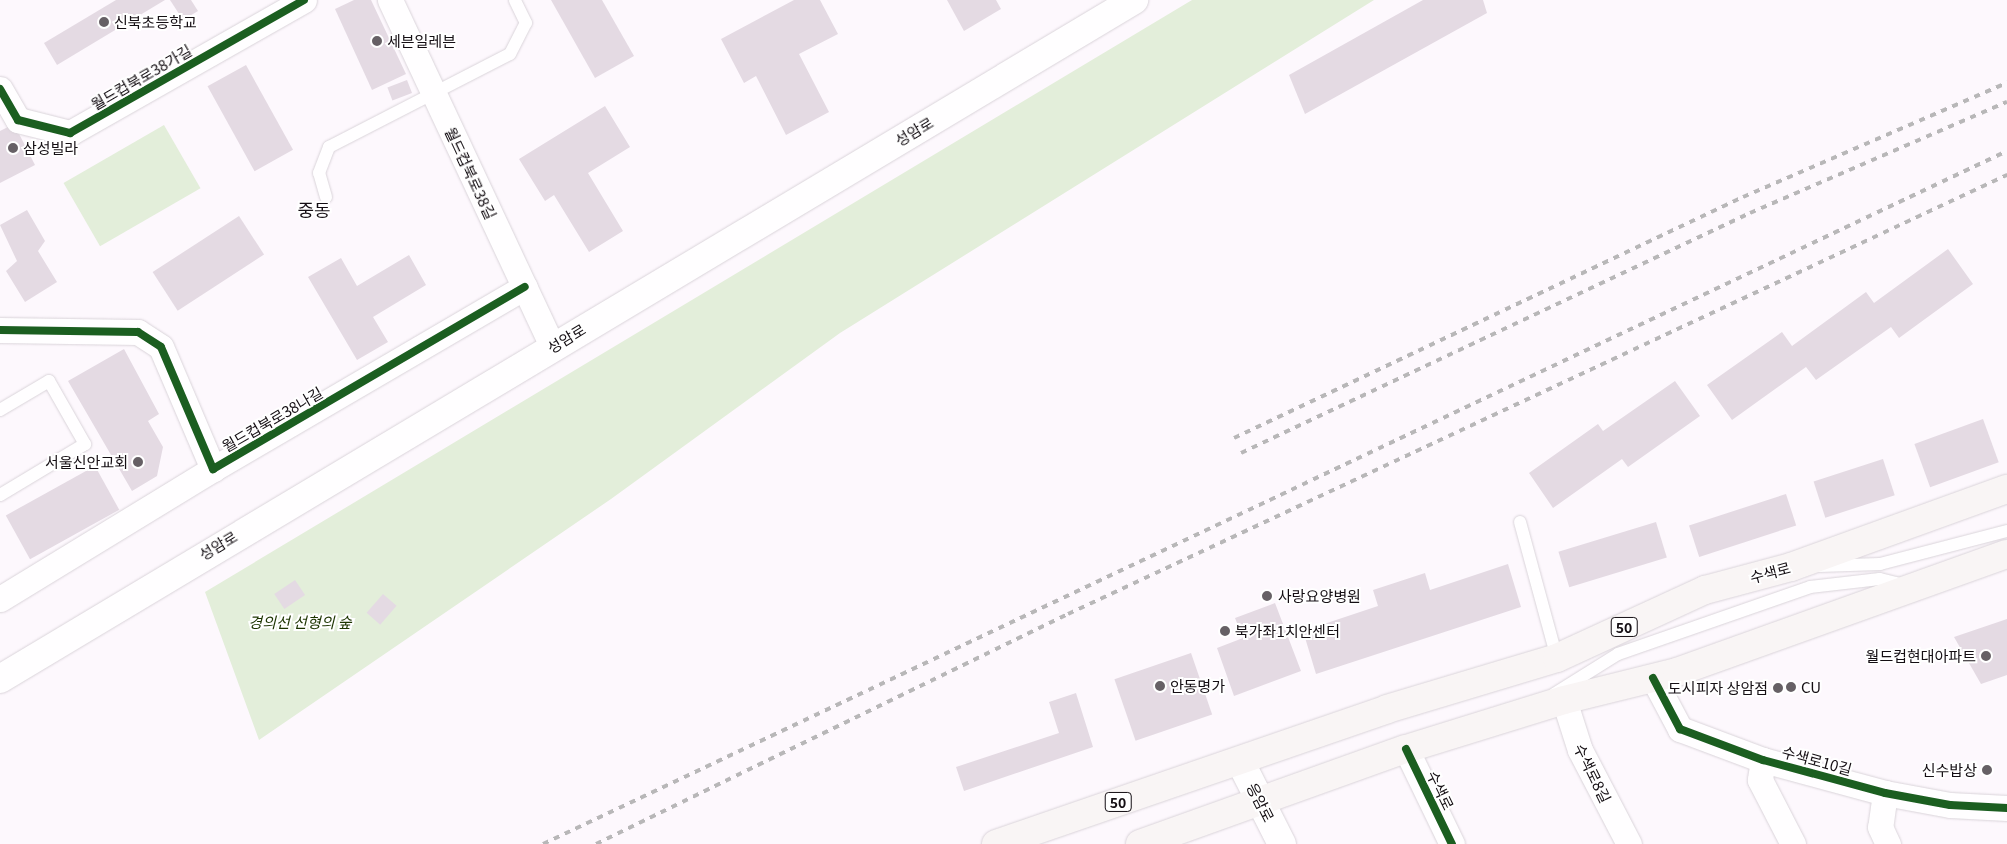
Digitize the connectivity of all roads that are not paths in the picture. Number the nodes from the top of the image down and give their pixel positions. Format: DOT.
graph roads {
  1 [pos="304,0"];
  2 [pos="390,0"];
  3 [pos="516,0"];
  4 [pos="1134,0"];
  5 [pos="0,89"];
  6 [pos="434,93"];
  7 [pos="9,122"];
  8 [pos="326,197"];
  9 [pos="525,287"];
  10 [pos="0,330"];
  11 [pos="552,346"];
  12 [pos="0,410"];
  13 [pos="213,469"];
  14 [pos="2007,489"];
  15 [pos="1,493"];
  16 [pos="1520,522"];
  17 [pos="2007,531"];
  18 [pos="2007,554"];
  19 [pos="1791,567"];
  20 [pos="1912,587"];
  21 [pos="0,599"];
  22 [pos="1557,658"];
  23 [pos="3,672"];
  24 [pos="1653,678"];
  25 [pos="1564,700"];
  26 [pos="1522,714"];
  27 [pos="1406,749"];
  28 [pos="1763,760"];
  29 [pos="1240,761"];
  30 [pos="1885,793"];
  31 [pos="1261,803"];
  32 [pos="2007,808"];
  33 [pos="996,844"];
  34 [pos="1140,844"];
  35 [pos="1282,844"];
  36 [pos="1452,844"];
  37 [pos="1629,844"];
  38 [pos="1793,844"];
  39 [pos="1888,844"];
  1 -- 7 [label="street, 월드컵북로38가길"];
  2 -- 6 [label="street, 월드컵북로38길"];
  3 -- 6 [label="lane"];
  4 -- 11 [label="main road, 성암로"];
  5 -- 7 [label="street, 월드컵북로38가길"];
  6 -- 8 [label="lane"];
  6 -- 9 [label="street, 월드컵북로38길"];
  9 -- 11 [label="street, 월드컵북로38길"];
  9 -- 13 [label="street, 월드컵북로38나길"];
  10 -- 13 [label="street, 월드컵북로38나길"];
  11 -- 23 [label="main road, 성암로"];
  12 -- 15 [label="lane"];
  13 -- 21 [label="street"];
  14 -- 19 [label="main road, 수색로 / 50"];
  16 -- 22 [label="lane"];
  17 -- 19 [label="lane"];
  18 -- 20 [label="main road"];
  19 -- 22 [label="main road, 수색로 / 50"];
  20 -- 24 [label="main road"];
  20 -- 26 [label="lane"];
  22 -- 29 [label="main road, 수색로 / 50"];
  24 -- 25 [label="main road"];
  24 -- 28 [label="street, 수색로10길"];
  25 -- 26 [label="main road"];
  25 -- 37 [label="street, 수색로8길"];
  26 -- 27 [label="main road"];
  27 -- 31 [label="main road"];
  27 -- 36 [label="street, 수색로"];
  28 -- 30 [label="street, 수색로10길"];
  28 -- 38 [label="street, 수색로10길"];
  29 -- 31 [label="main road, 응암로"];
  29 -- 33 [label="main road, 수색로 / 50"];
  30 -- 32 [label="street, 수색로10길"];
  30 -- 39 [label="street"];
  31 -- 34 [label="main road"];
  31 -- 35 [label="main road, 응암로"];
}
